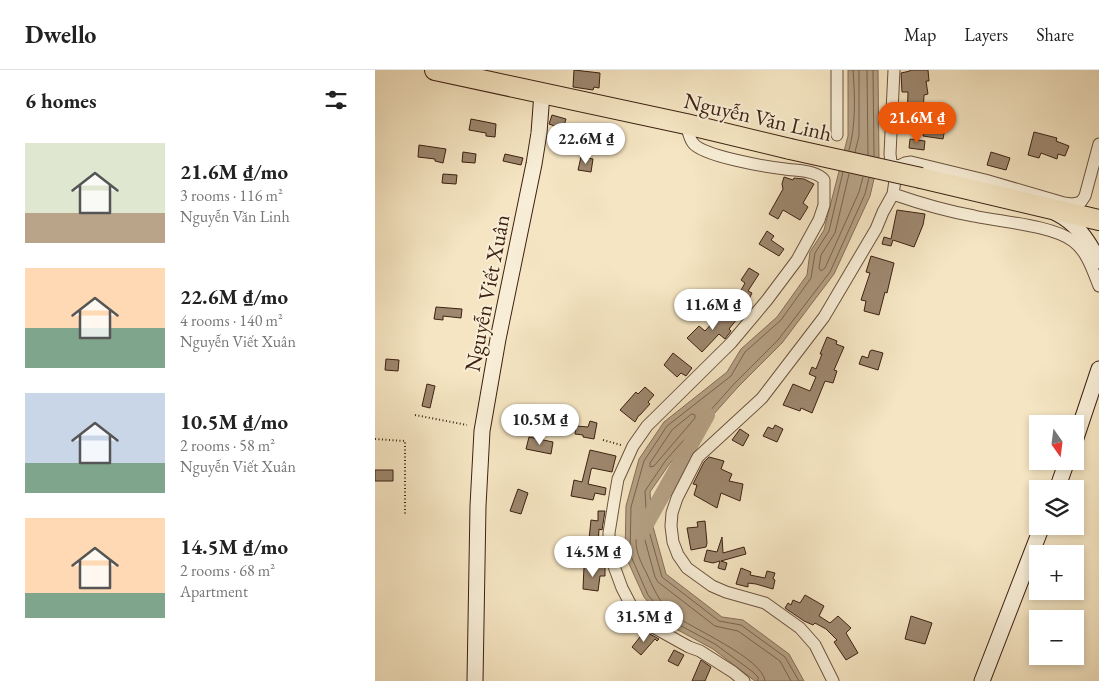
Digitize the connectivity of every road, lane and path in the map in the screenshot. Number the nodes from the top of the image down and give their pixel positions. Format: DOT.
graph roads {
  1 [pos="435,70"];
  2 [pos="837,70"];
  3 [pos="894,70"];
  4 [pos="543,94"];
  5 [pos="686,124"];
  6 [pos="837,135"];
  7 [pos="1099,144"];
  8 [pos="897,167"];
  9 [pos="893,194"];
  10 [pos="1039,203"];
  11 [pos="1099,220"];
  12 [pos="1099,261"];
  13 [pos="1099,286"];
  14 [pos="1099,369"];
  15 [pos="415,415"];
  16 [pos="1084,415"];
  17 [pos="467,426"];
  18 [pos="375,439"];
  19 [pos="603,440"];
  20 [pos="633,446"];
  21 [pos="405,516"];
  22 [pos="1039,535"];
  23 [pos="475,681"];
  24 [pos="743,681"];
  25 [pos="833,681"];
  26 [pos="982,681"];
  1 -- 4 [label="highway, Nguyễn Văn Linh"];
  2 -- 6 [label="street"];
  3 -- 8 [label="street"];
  4 -- 5 [label="highway, Nguyễn Văn Linh"];
  4 -- 23 [label="street, Nguyễn Viết Xuân"];
  5 -- 10 [label="highway, Nguyễn Văn Linh, bridge"];
  5 -- 20 [label="street"];
  7 -- 10 [label="street"];
  8 -- 9 [label="street"];
  8 -- 10 [label="street"];
  9 -- 13 [label="street"];
  9 -- 25 [label="street"];
  10 -- 11 [label="highway, Nguyễn Văn Linh"];
  10 -- 12 [label="street"];
  14 -- 16 [label="street"];
  15 -- 17 [label="path"];
  18 -- 21 [label="path"];
  19 -- 20 [label="path"];
  20 -- 24 [label="street"];
  22 -- 26 [label="street"];
}
